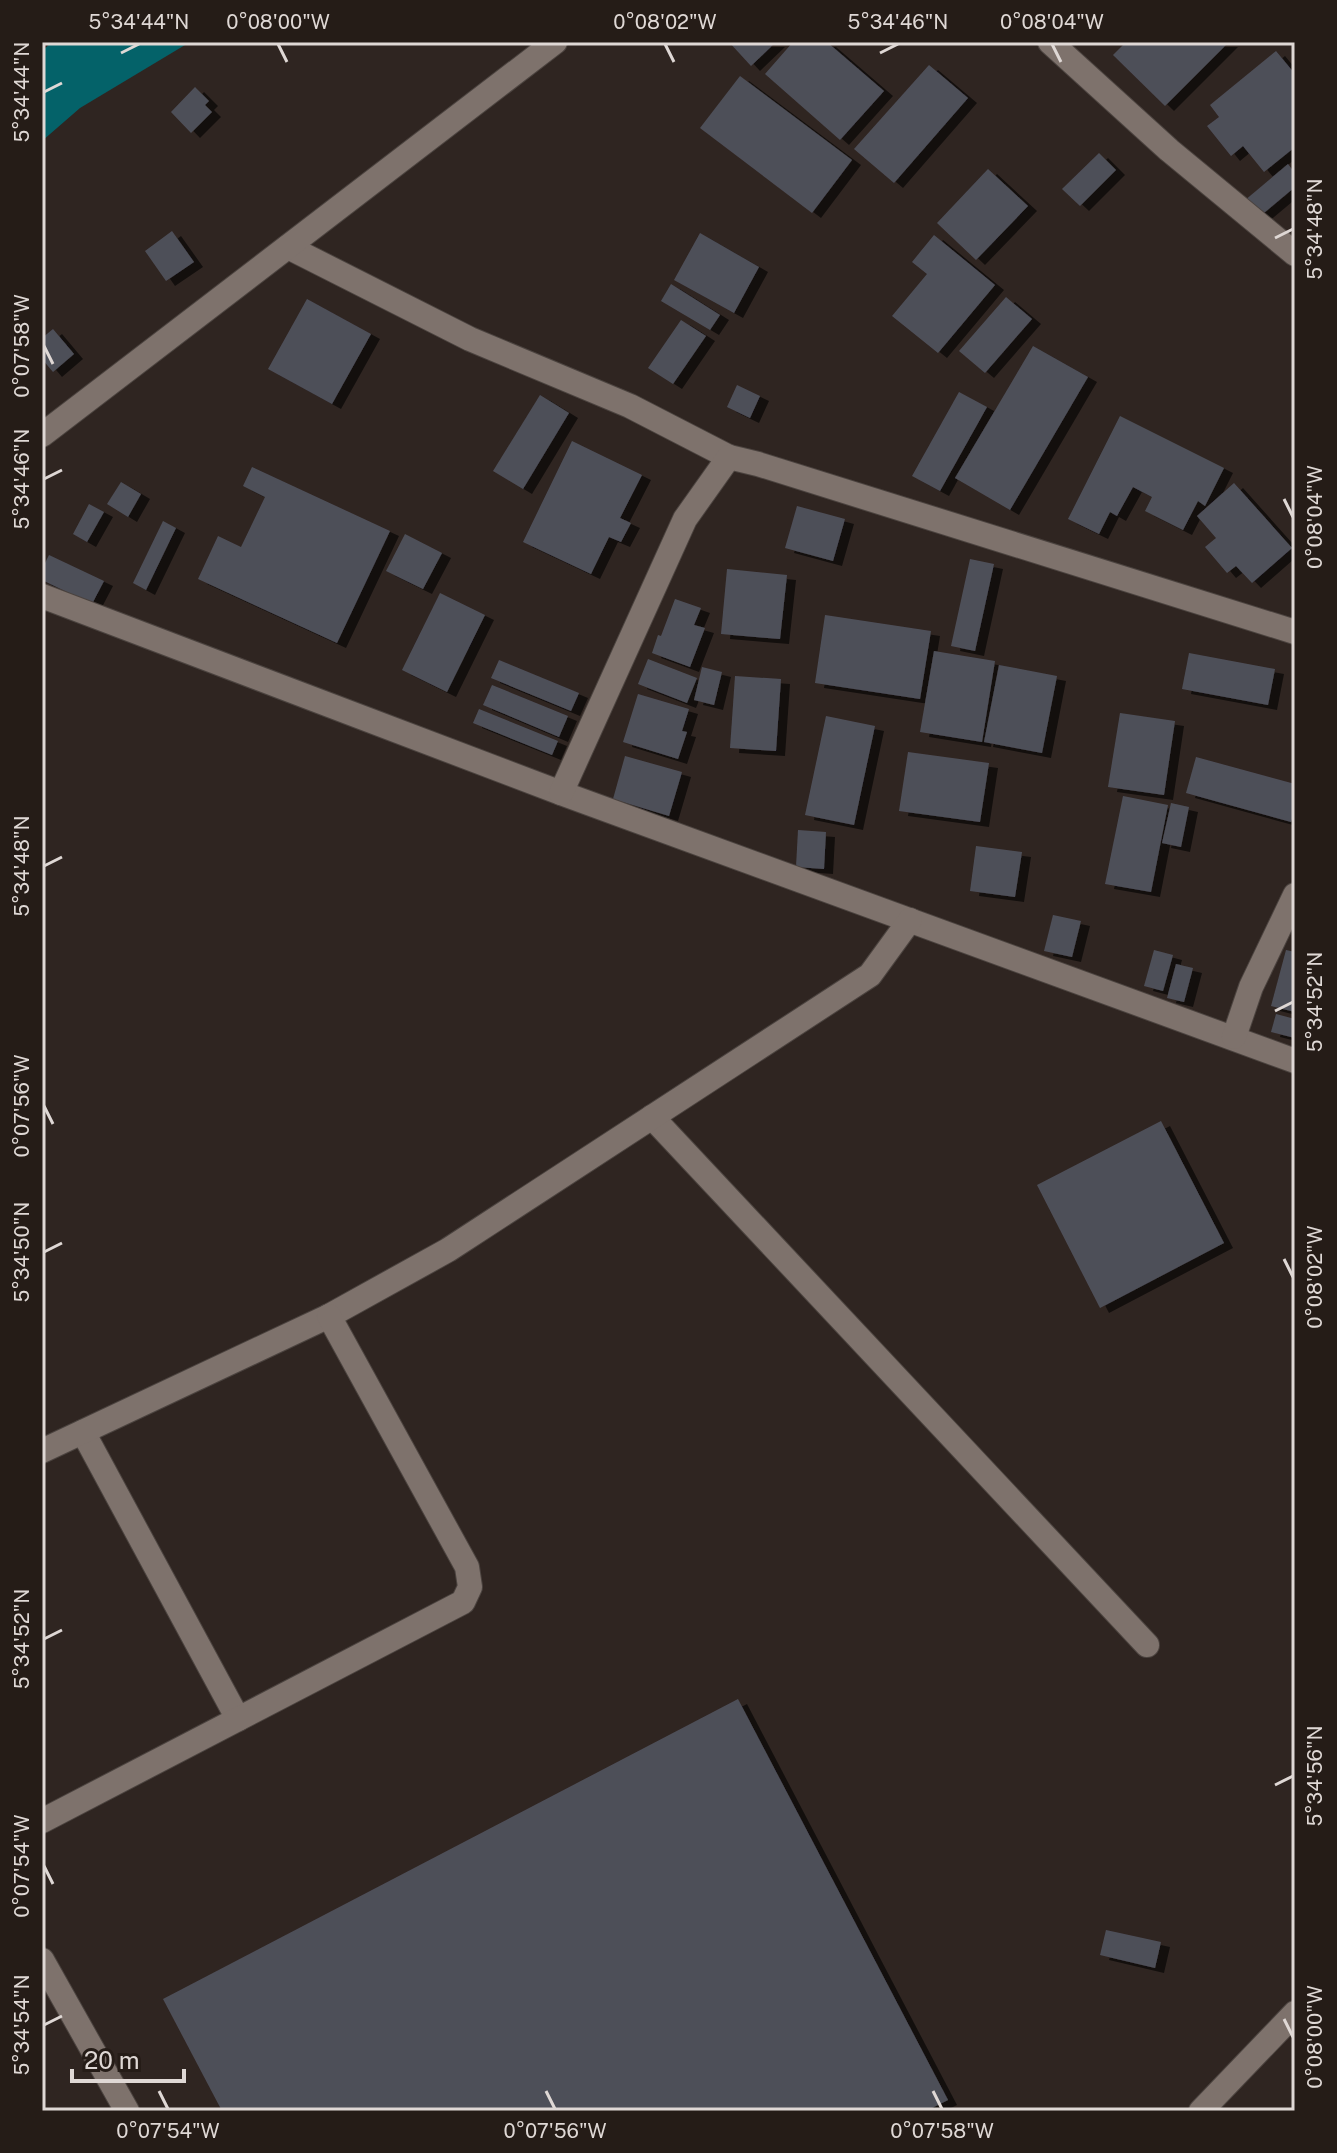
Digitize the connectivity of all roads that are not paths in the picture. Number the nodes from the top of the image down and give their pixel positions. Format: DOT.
graph roads {
  1 [pos="555,42"];
  2 [pos="1050,42"];
  3 [pos="288,247"];
  4 [pos="1295,254"];
  5 [pos="42,435"];
  6 [pos="729,457"];
  7 [pos="42,596"];
  8 [pos="1295,632"];
  9 [pos="561,793"];
  10 [pos="1295,895"];
  11 [pos="910,920"];
  12 [pos="1234,1037"];
  13 [pos="1295,1061"];
  14 [pos="652,1117"];
  15 [pos="329,1316"];
  16 [pos="83,1432"];
  17 [pos="42,1451"];
  18 [pos="1147,1645"];
  19 [pos="238,1719"];
  20 [pos="42,1821"];
  21 [pos="42,1960"];
  22 [pos="1295,2013"];
  23 [pos="127,2111"];
  24 [pos="1201,2111"];
  1 -- 3 [label="street"];
  2 -- 4 [label="street"];
  3 -- 5 [label="street"];
  3 -- 6 [label="street"];
  6 -- 8 [label="street"];
  6 -- 9 [label="street"];
  7 -- 9 [label="street"];
  9 -- 11 [label="street"];
  10 -- 12 [label="street"];
  11 -- 12 [label="street"];
  11 -- 14 [label="street"];
  12 -- 13 [label="street"];
  14 -- 15 [label="street"];
  14 -- 18 [label="street"];
  15 -- 16 [label="street"];
  15 -- 19 [label="street"];
  16 -- 17 [label="street"];
  16 -- 19 [label="street"];
  19 -- 20 [label="street"];
  21 -- 23 [label="street"];
  22 -- 24 [label="street"];
}
